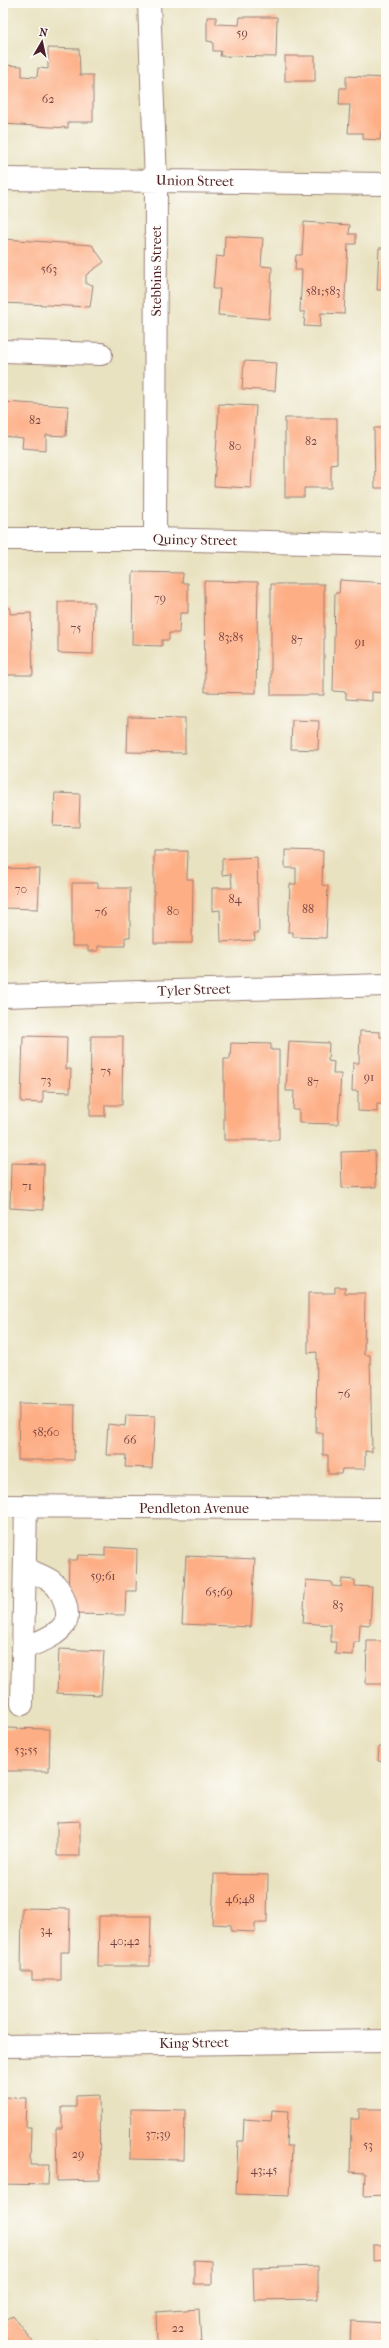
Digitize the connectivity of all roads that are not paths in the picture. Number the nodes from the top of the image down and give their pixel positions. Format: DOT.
graph roads {
  1 [pos="150,3"];
  2 [pos="3,179"];
  3 [pos="156,181"];
  4 [pos="386,184"];
  5 [pos="3,351"];
  6 [pos="101,354"];
  7 [pos="3,539"];
  8 [pos="155,539"];
  9 [pos="386,545"];
  10 [pos="386,985"];
  11 [pos="3,996"];
  12 [pos="3,1506"];
  13 [pos="26,1506"];
  14 [pos="386,1509"];
  15 [pos="26,1569"];
  16 [pos="24,1648"];
  17 [pos="22,1704"];
  18 [pos="386,2041"];
  19 [pos="3,2046"];
  1 -- 3 [label="street, Stebbins Street"];
  2 -- 3 [label="street, Union Street"];
  3 -- 4 [label="street, Union Street"];
  3 -- 8 [label="street, Stebbins Street"];
  5 -- 6 [label="street"];
  7 -- 8 [label="street, Quincy Street"];
  8 -- 9 [label="street, Quincy Street"];
  10 -- 11 [label="street, Tyler Street"];
  12 -- 13 [label="street, Pendleton Avenue"];
  13 -- 14 [label="street, Pendleton Avenue"];
  13 -- 15 [label="street"];
  15 -- 16 [label="street"];
  15 -- 16 [label="street"];
  16 -- 17 [label="street"];
  18 -- 19 [label="street, King Street"];
}
